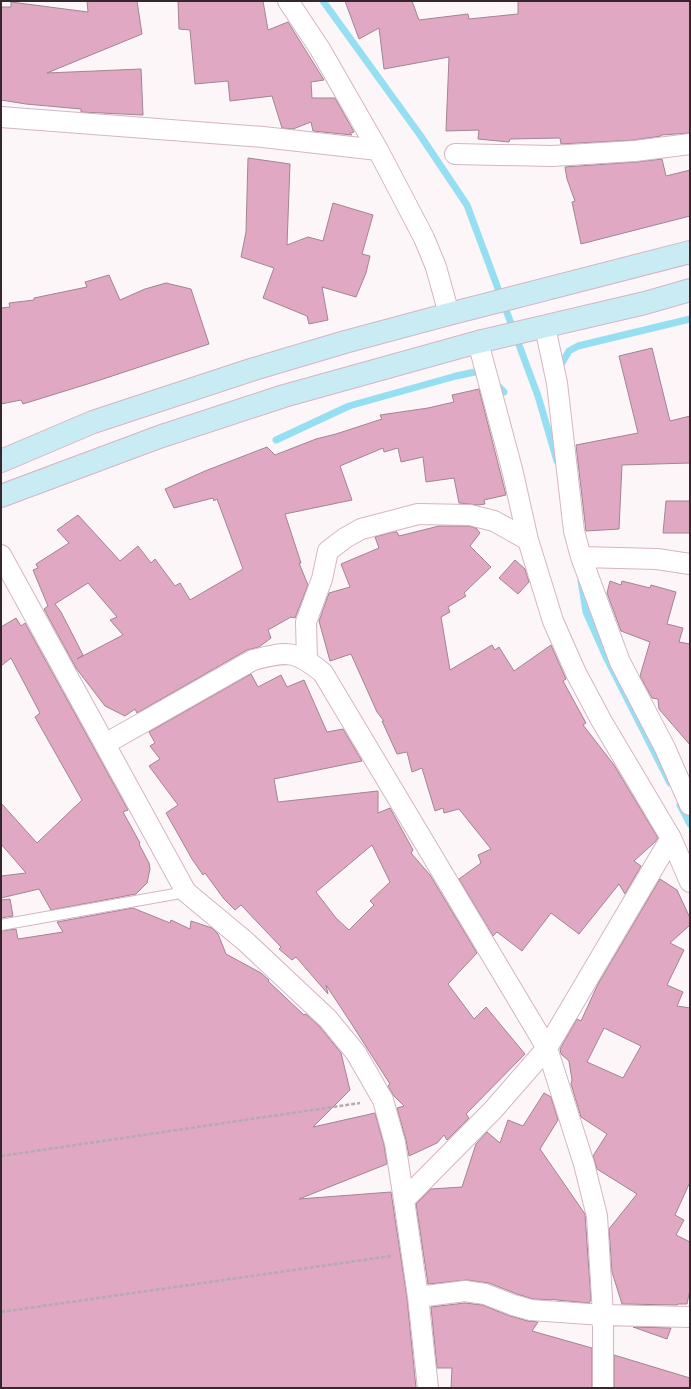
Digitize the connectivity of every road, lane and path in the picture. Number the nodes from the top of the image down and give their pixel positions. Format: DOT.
graph roads {
  1 [pos="288,1"];
  2 [pos="1,117"];
  3 [pos="690,144"];
  4 [pos="378,150"];
  5 [pos="455,154"];
  6 [pos="690,252"];
  7 [pos="690,290"];
  8 [pos="449,314"];
  9 [pos="540,328"];
  10 [pos="482,341"];
  11 [pos="1,461"];
  12 [pos="1,496"];
  13 [pos="528,540"];
  14 [pos="1,556"];
  15 [pos="581,557"];
  16 [pos="690,564"];
  17 [pos="307,660"];
  18 [pos="105,744"];
  19 [pos="690,805"];
  20 [pos="671,838"];
  21 [pos="690,882"];
  22 [pos="186,892"];
  23 [pos="1,925"];
  24 [pos="547,1048"];
  25 [pos="383,1100"];
  26 [pos="1,1156"];
  27 [pos="404,1200"];
  28 [pos="412,1253"];
  29 [pos="418,1297"];
  30 [pos="1,1312"];
  31 [pos="602,1316"];
  32 [pos="690,1317"];
  33 [pos="428,1388"];
  34 [pos="603,1388"];
  1 -- 4 [label="street"];
  2 -- 4 [label="street"];
  3 -- 5 [label="street"];
  4 -- 8 [label="street"];
  6 -- 8 [label="main road"];
  7 -- 9 [label="main road"];
  8 -- 11 [label="main road"];
  9 -- 10 [label="main road"];
  9 -- 15 [label="street"];
  10 -- 12 [label="main road"];
  10 -- 13 [label="street"];
  13 -- 17 [label="street"];
  13 -- 20 [label="street"];
  14 -- 18 [label="street"];
  15 -- 16 [label="street"];
  15 -- 19 [label="street"];
  17 -- 18 [label="street"];
  17 -- 24 [label="street"];
  18 -- 22 [label="street"];
  20 -- 21 [label="street"];
  20 -- 24 [label="street"];
  22 -- 23 [label="lane"];
  22 -- 25 [label="street"];
  24 -- 27 [label="street"];
  24 -- 31 [label="street"];
  25 -- 26 [label="path"];
  25 -- 27 [label="street"];
  27 -- 28 [label="street"];
  28 -- 29 [label="street"];
  28 -- 30 [label="path"];
  29 -- 31 [label="street"];
  29 -- 33 [label="street"];
  31 -- 32 [label="street"];
  31 -- 34 [label="street"];
}
